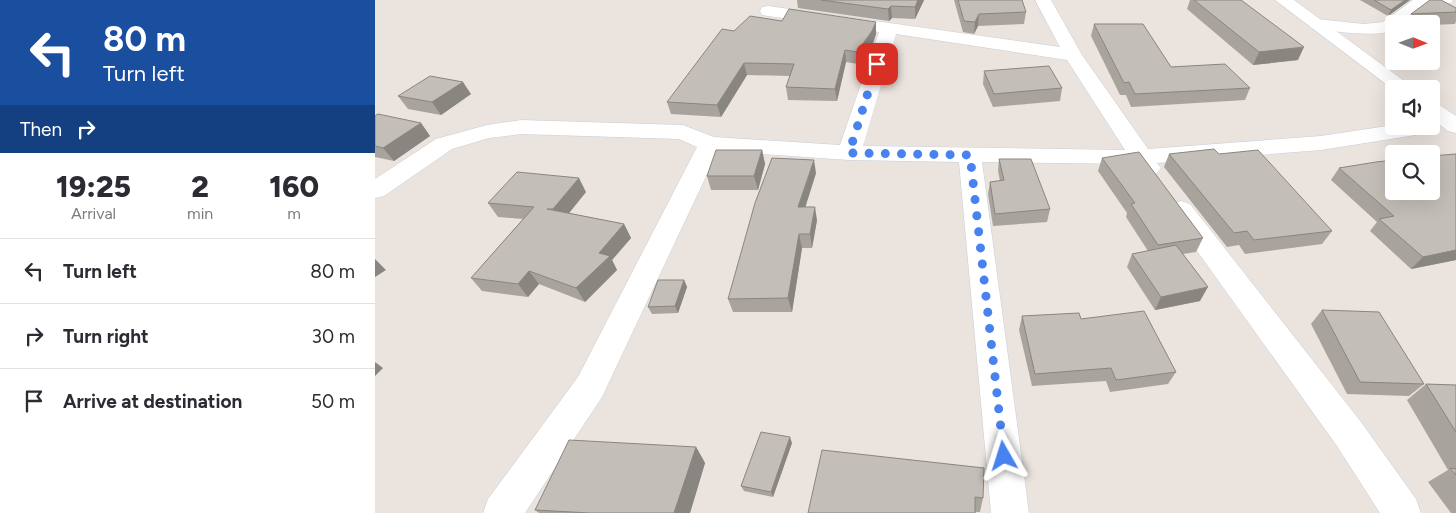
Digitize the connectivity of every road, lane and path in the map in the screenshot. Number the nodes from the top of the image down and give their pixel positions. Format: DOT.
graph roads {
  1 [pos="779,0"];
  2 [pos="1043,0"];
  3 [pos="1283,0"];
  4 [pos="1445,0"];
  5 [pos="1317,24"];
  6 [pos="889,28"];
  7 [pos="1073,55"];
  8 [pos="1393,80"];
  9 [pos="1442,125"];
  10 [pos="710,144"];
  11 [pos="849,153"];
  12 [pos="970,155"];
  13 [pos="1140,157"];
  14 [pos="375,190"];
  15 [pos="502,513"];
  16 [pos="1010,513"];
  17 [pos="1402,513"];
  1 -- 6 [label="street"];
  2 -- 7 [label="street"];
  3 -- 5 [label="street"];
  4 -- 5 [label="street"];
  5 -- 8 [label="street"];
  6 -- 7 [label="street"];
  6 -- 11 [label="street"];
  7 -- 13 [label="street"];
  9 -- 13 [label="street"];
  10 -- 11 [label="street"];
  10 -- 14 [label="street"];
  10 -- 15 [label="street"];
  11 -- 12 [label="street"];
  12 -- 13 [label="street"];
  12 -- 16 [label="street"];
  13 -- 17 [label="street"];
}
